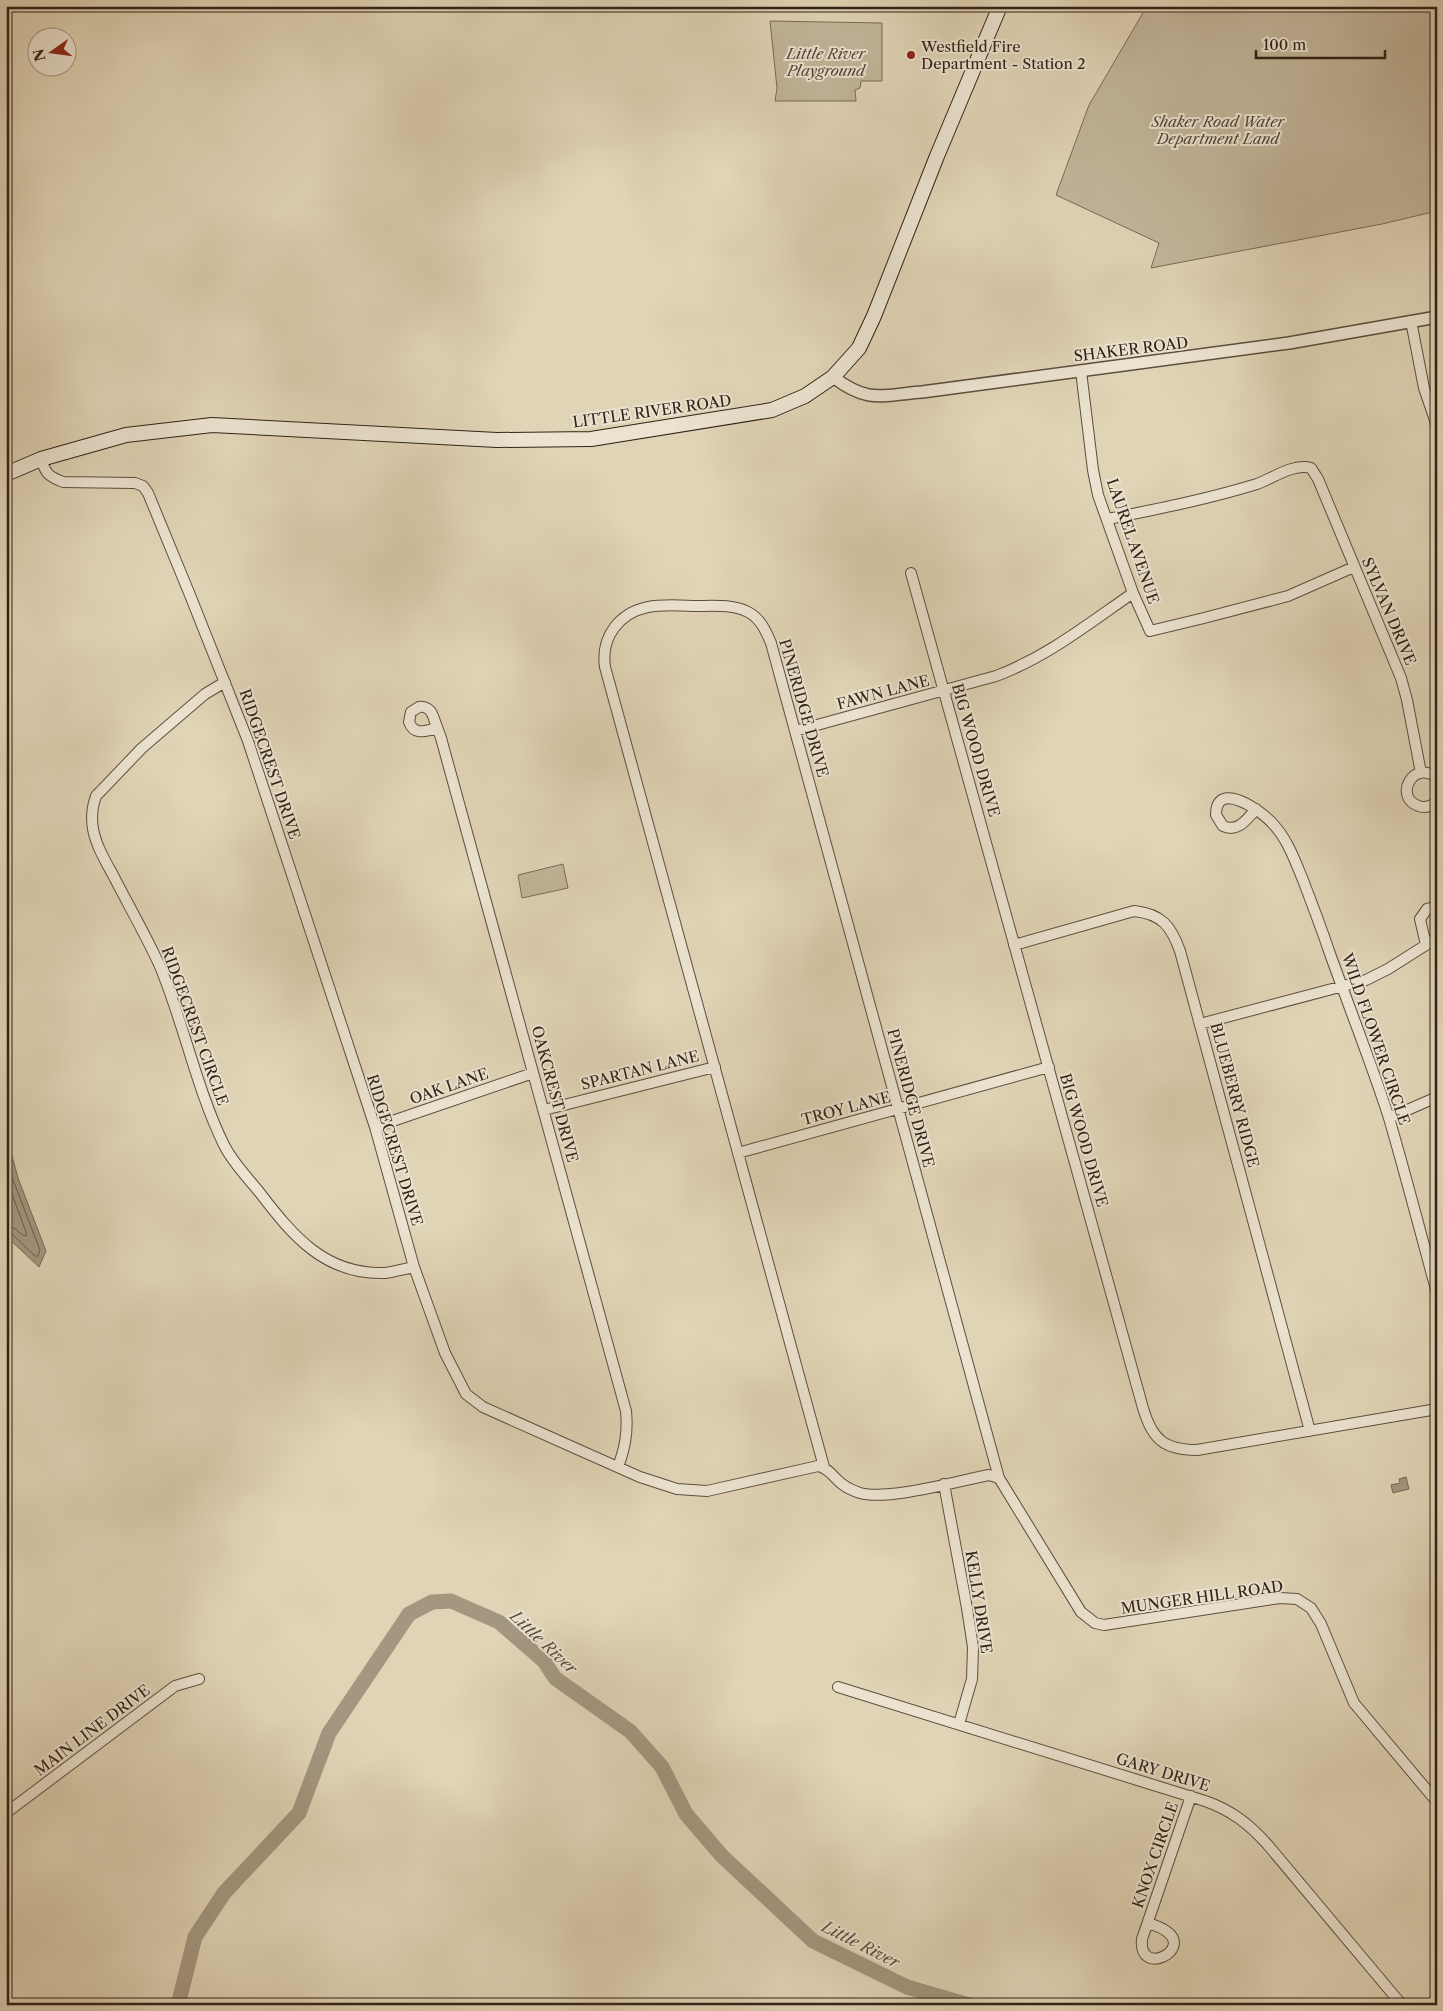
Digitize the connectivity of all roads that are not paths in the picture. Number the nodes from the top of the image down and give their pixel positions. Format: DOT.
graph roads {
  1 [pos="1000,6"];
  2 [pos="1437,316"];
  3 [pos="1411,321"];
  4 [pos="1081,371"];
  5 [pos="833,377"];
  6 [pos="1437,426"];
  7 [pos="41,459"];
  8 [pos="6,474"];
  9 [pos="1108,519"];
  10 [pos="1354,567"];
  11 [pos="911,573"];
  12 [pos="1133,593"];
  13 [pos="224,682"];
  14 [pos="944,691"];
  15 [pos="437,728"];
  16 [pos="795,731"];
  17 [pos="1421,772"];
  18 [pos="1437,778"];
  19 [pos="1437,802"];
  20 [pos="1256,809"];
  21 [pos="1437,907"];
  22 [pos="1437,938"];
  23 [pos="1014,944"];
  24 [pos="1426,945"];
  25 [pos="1342,987"];
  26 [pos="1200,1024"];
  27 [pos="715,1067"];
  28 [pos="1048,1067"];
  29 [pos="534,1074"];
  30 [pos="1437,1097"];
  31 [pos="898,1109"];
  32 [pos="544,1110"];
  33 [pos="1388,1118"];
  34 [pos="375,1127"];
  35 [pos="738,1153"];
  36 [pos="414,1267"];
  37 [pos="1434,1268"];
  38 [pos="1437,1293"];
  39 [pos="1437,1409"];
  40 [pos="1310,1431"];
  41 [pos="824,1467"];
  42 [pos="618,1468"];
  43 [pos="999,1478"];
  44 [pos="944,1484"];
  45 [pos="199,1679"];
  46 [pos="838,1687"];
  47 [pos="959,1724"];
  48 [pos="1190,1796"];
  49 [pos="1437,1802"];
  50 [pos="6,1813"];
  51 [pos="1148,1923"];
  52 [pos="1402,2005"];
  1 -- 5 [label="main road, LITTLE RIVER ROAD"];
  2 -- 3 [label="street, SHAKER ROAD"];
  3 -- 4 [label="street, SHAKER ROAD"];
  3 -- 6 [label="street"];
  4 -- 5 [label="street, SHAKER ROAD"];
  4 -- 9 [label="street, LAUREL AVENUE"];
  5 -- 7 [label="main road, LITTLE RIVER ROAD"];
  7 -- 8 [label="main road, LITTLE RIVER ROAD"];
  7 -- 13 [label="street, RIDGECREST DRIVE"];
  9 -- 10 [label="street, SYLVAN DRIVE"];
  9 -- 12 [label="street, LAUREL AVENUE"];
  10 -- 12 [label="street, LAUREL AVENUE"];
  10 -- 17 [label="street, SYLVAN DRIVE"];
  11 -- 14 [label="street, BIG WOOD DRIVE"];
  12 -- 14 [label="street, FAWN LANE"];
  13 -- 34 [label="street, RIDGECREST DRIVE"];
  13 -- 36 [label="street, RIDGECREST CIRCLE"];
  14 -- 16 [label="street, FAWN LANE"];
  14 -- 23 [label="street, BIG WOOD DRIVE"];
  15 -- 29 [label="street, OAKCREST DRIVE"];
  16 -- 27 [label="street, PINERIDGE DRIVE"];
  16 -- 31 [label="street, PINERIDGE DRIVE"];
  17 -- 18 [label="street"];
  17 -- 19 [label="street"];
  20 -- 25 [label="street, WILD FLOWER CIRCLE"];
  21 -- 24 [label="street"];
  22 -- 24 [label="street"];
  23 -- 26 [label="street, BLUEBERRY RIDGE"];
  23 -- 28 [label="street, BIG WOOD DRIVE"];
  24 -- 25 [label="street"];
  25 -- 26 [label="street"];
  25 -- 33 [label="street, WILD FLOWER CIRCLE"];
  26 -- 40 [label="street, BLUEBERRY RIDGE"];
  27 -- 32 [label="street, SPARTAN LANE"];
  27 -- 35 [label="street, PINERIDGE DRIVE"];
  28 -- 31 [label="street, TROY LANE"];
  28 -- 40 [label="street, BIG WOOD DRIVE"];
  29 -- 32 [label="street, OAKCREST DRIVE"];
  29 -- 34 [label="street, OAK LANE"];
  30 -- 33 [label="street"];
  31 -- 35 [label="street, TROY LANE"];
  31 -- 43 [label="street, PINERIDGE DRIVE"];
  32 -- 42 [label="street, OAKCREST DRIVE"];
  33 -- 37 [label="street, WILD FLOWER CIRCLE"];
  34 -- 36 [label="street, RIDGECREST DRIVE"];
  35 -- 41 [label="street, PINERIDGE DRIVE"];
  36 -- 42 [label="street, RIDGECREST DRIVE"];
  37 -- 38 [label="street, WILD FLOWER CIRCLE"];
  39 -- 40 [label="street, BIG WOOD DRIVE"];
  41 -- 42 [label="street, RIDGECREST DRIVE"];
  41 -- 44 [label="street"];
  43 -- 44 [label="street"];
  43 -- 49 [label="street, MUNGER HILL ROAD"];
  44 -- 47 [label="street, KELLY DRIVE"];
  45 -- 50 [label="street, MAIN LINE DRIVE"];
  46 -- 47 [label="street, GARY DRIVE"];
  47 -- 48 [label="street, GARY DRIVE"];
  48 -- 51 [label="street, KNOX CIRCLE"];
  48 -- 52 [label="street, GARY DRIVE"];
}
